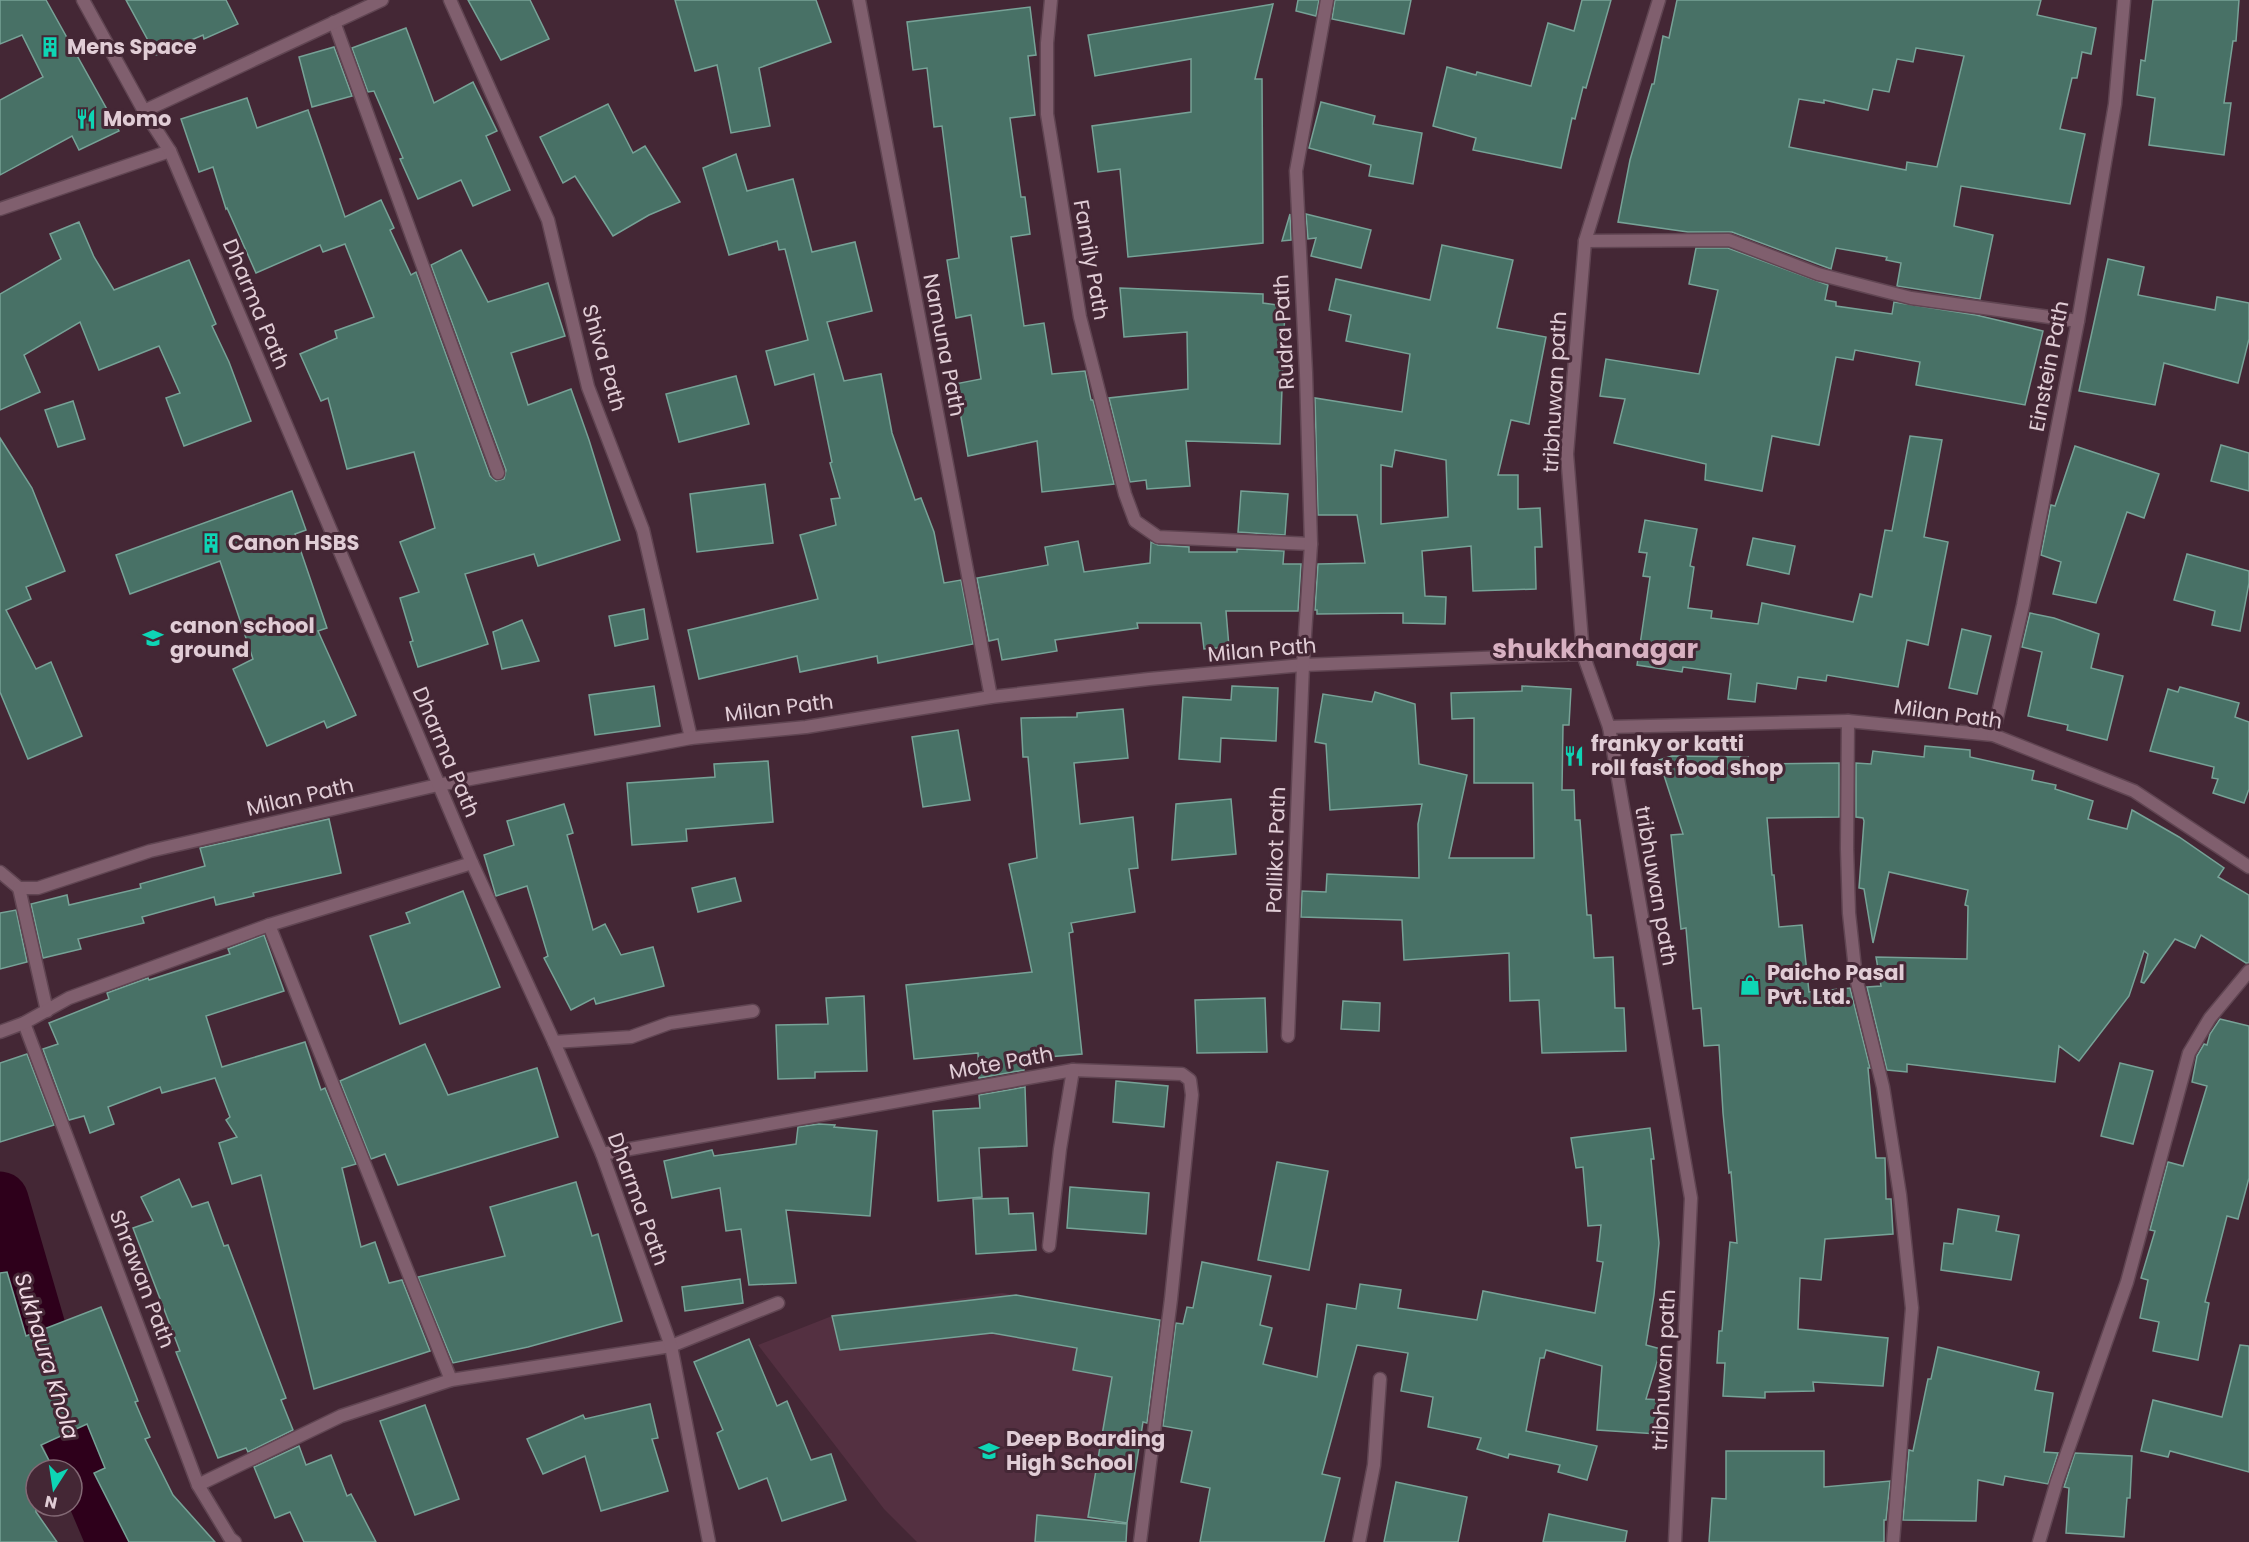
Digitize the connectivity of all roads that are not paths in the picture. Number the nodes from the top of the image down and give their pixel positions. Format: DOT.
graph roads {
  1 [pos="83,0"];
  2 [pos="382,0"];
  3 [pos="450,0"];
  4 [pos="859,0"];
  5 [pos="1051,0"];
  6 [pos="1327,0"];
  7 [pos="1659,0"];
  8 [pos="2124,0"];
  9 [pos="360,4"];
  10 [pos="334,22"];
  11 [pos="144,111"];
  12 [pos="170,151"];
  13 [pos="0,209"];
  14 [pos="1585,241"];
  15 [pos="2078,321"];
  16 [pos="498,473"];
  17 [pos="1311,544"];
  18 [pos="1583,654"];
  19 [pos="1303,665"];
  20 [pos="991,697"];
  21 [pos="1848,721"];
  22 [pos="1609,728"];
  23 [pos="1992,735"];
  24 [pos="691,738"];
  25 [pos="438,785"];
  26 [pos="472,863"];
  27 [pos="2249,867"];
  28 [pos="0,872"];
  29 [pos="19,888"];
  30 [pos="269,925"];
  31 [pos="2249,971"];
  32 [pos="47,1011"];
  33 [pos="753,1011"];
  34 [pos="24,1023"];
  35 [pos="1,1032"];
  36 [pos="1288,1036"];
  37 [pos="554,1042"];
  38 [pos="1073,1070"];
  39 [pos="602,1154"];
  40 [pos="1049,1246"];
  41 [pos="778,1303"];
  42 [pos="671,1346"];
  43 [pos="1380,1379"];
  44 [pos="451,1380"];
  45 [pos="198,1485"];
  46 [pos="235,1542"];
  47 [pos="709,1542"];
  48 [pos="1140,1542"];
  49 [pos="1359,1542"];
  50 [pos="1676,1542"];
  51 [pos="1893,1542"];
  52 [pos="2039,1542"];
  1 -- 11 [label="street, Dharma Path"];
  2 -- 9 [label="street"];
  3 -- 24 [label="street, Shiva Path"];
  4 -- 20 [label="street, Namuna Path"];
  5 -- 17 [label="street, Family Path"];
  6 -- 17 [label="street, Rudra Path"];
  7 -- 14 [label="street, tribhuwan path"];
  8 -- 15 [label="street, Einstein Path"];
  9 -- 10 [label="street"];
  10 -- 11 [label="street"];
  10 -- 16 [label="street"];
  11 -- 12 [label="street, Dharma Path"];
  12 -- 13 [label="street"];
  12 -- 25 [label="street, Dharma Path"];
  14 -- 15 [label="street"];
  14 -- 18 [label="street, tribhuwan path"];
  15 -- 23 [label="street, Einstein Path"];
  17 -- 19 [label="street, Rudra Path"];
  18 -- 19 [label="street, Milan Path"];
  18 -- 22 [label="street, tribhuwan path"];
  19 -- 20 [label="street, Milan Path"];
  19 -- 36 [label="street, Pallikot Path"];
  20 -- 24 [label="street, Milan Path"];
  21 -- 22 [label="street, Milan Path"];
  21 -- 23 [label="street, Milan Path"];
  21 -- 51 [label="street"];
  22 -- 50 [label="street, tribhuwan path"];
  23 -- 27 [label="street, Milan Path"];
  24 -- 25 [label="street, Milan Path"];
  25 -- 26 [label="street, Dharma Path"];
  25 -- 29 [label="street, Milan Path"];
  26 -- 30 [label="street"];
  26 -- 37 [label="street, Dharma Path"];
  28 -- 29 [label="street"];
  29 -- 32 [label="street"];
  30 -- 32 [label="street"];
  30 -- 44 [label="street"];
  31 -- 52 [label="street"];
  32 -- 34 [label="street"];
  33 -- 37 [label="street"];
  34 -- 35 [label="street"];
  34 -- 45 [label="street, Shrawan Path"];
  37 -- 39 [label="street, Dharma Path"];
  38 -- 39 [label="street, Mote Path"];
  38 -- 40 [label="street"];
  38 -- 48 [label="street, Mote Path"];
  39 -- 42 [label="street, Dharma Path"];
  41 -- 42 [label="street"];
  42 -- 44 [label="street"];
  42 -- 47 [label="street, Dharma Path"];
  43 -- 49 [label="street"];
  44 -- 45 [label="street"];
  45 -- 46 [label="street, Shrawan Path"];
}
